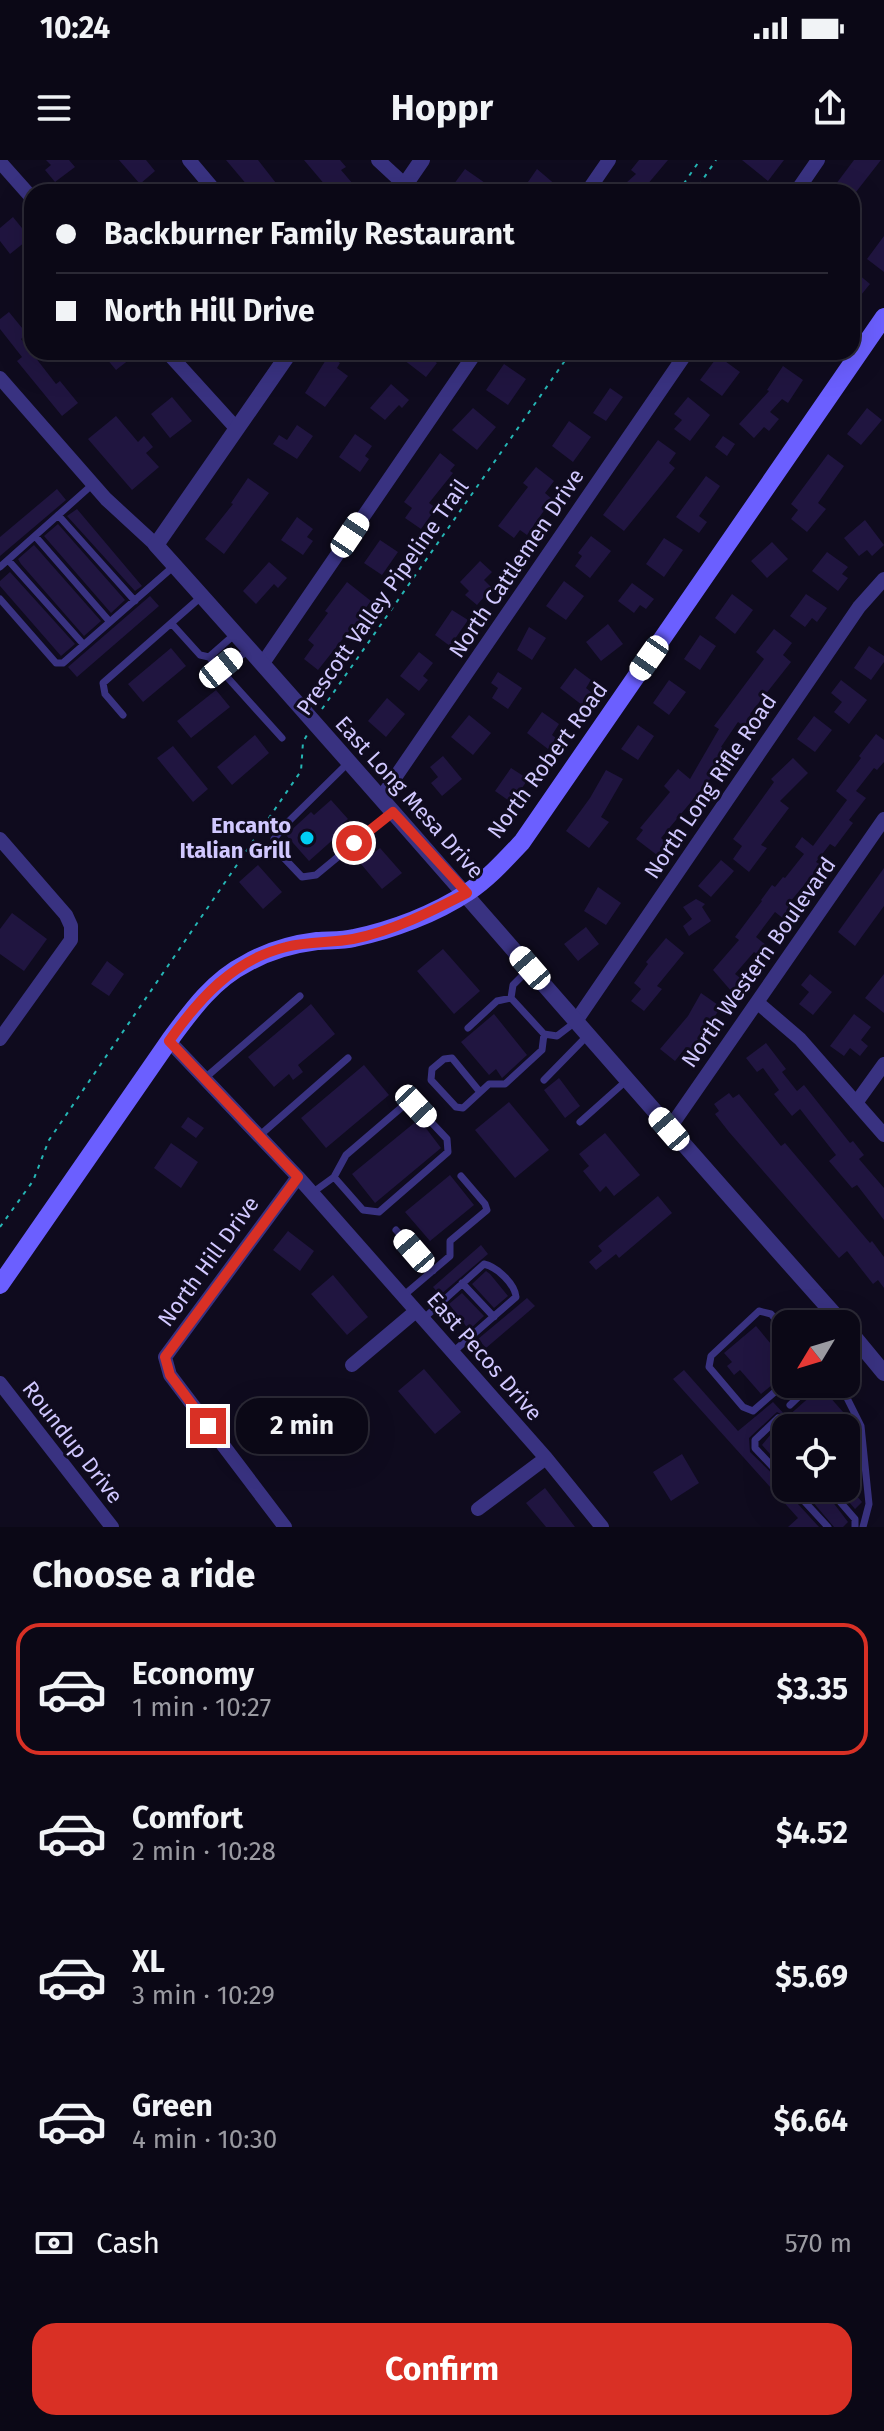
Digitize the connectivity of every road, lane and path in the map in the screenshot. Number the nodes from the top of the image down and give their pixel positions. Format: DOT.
graph roads {
  1 [pos="189,160"];
  2 [pos="378,160"];
  3 [pos="422,160"];
  4 [pos="609,160"];
  5 [pos="700,160"];
  6 [pos="716,160"];
  7 [pos="818,160"];
  8 [pos="0,162"];
  9 [pos="684,183"];
  10 [pos="209,184"];
  11 [pos="399,184"];
  12 [pos="406,184"];
  13 [pos="592,184"];
  14 [pos="700,184"];
  15 [pos="802,184"];
  16 [pos="24,189"];
  17 [pos="884,317"];
  18 [pos="860,352"];
  19 [pos="174,360"];
  20 [pos="284,360"];
  21 [pos="471,360"];
  22 [pos="565,360"];
  23 [pos="682,360"];
  24 [pos="854,360"];
  25 [pos="0,378"];
  26 [pos="236,428"];
  27 [pos="93,484"];
  28 [pos="58,515"];
  29 [pos="35,536"];
  30 [pos="156,545"];
  31 [pos="8,560"];
  32 [pos="174,566"];
  33 [pos="0,567"];
  34 [pos="884,579"];
  35 [pos="202,596"];
  36 [pos="0,599"];
  37 [pos="135,601"];
  38 [pos="110,622"];
  39 [pos="172,624"];
  40 [pos="236,634"];
  41 [pos="84,645"];
  42 [pos="250,650"];
  43 [pos="209,657"];
  44 [pos="263,663"];
  45 [pos="221,668"];
  46 [pos="123,715"];
  47 [pos="315,722"];
  48 [pos="282,738"];
  49 [pos="349,762"];
  50 [pos="381,798"];
  51 [pos="393,812"];
  52 [pos="884,819"];
  53 [pos="0,839"];
  54 [pos="467,893"];
  55 [pos="530,968"];
  56 [pos="300,996"];
  57 [pos="511,998"];
  58 [pos="758,1003"];
  59 [pos="576,1021"];
  60 [pos="468,1028"];
  61 [pos="544,1034"];
  62 [pos="588,1035"];
  63 [pos="0,1039"];
  64 [pos="169,1041"];
  65 [pos="348,1058"];
  66 [pos="884,1064"];
  67 [pos="205,1078"];
  68 [pos="544,1080"];
  69 [pos="627,1080"];
  70 [pos="480,1092"];
  71 [pos="856,1103"];
  72 [pos="580,1122"];
  73 [pos="669,1129"];
  74 [pos="884,1135"];
  75 [pos="259,1136"];
  76 [pos="461,1176"];
  77 [pos="298,1177"];
  78 [pos="334,1177"];
  79 [pos="312,1193"];
  80 [pos="0,1227"];
  81 [pos="396,1230"];
  82 [pos="433,1271"];
  83 [pos="462,1283"];
  84 [pos="0,1285"];
  85 [pos="403,1296"];
  86 [pos="831,1310"];
  87 [pos="420,1315"];
  88 [pos="772,1315"];
  89 [pos="494,1317"];
  90 [pos="860,1345"];
  91 [pos="862,1347"];
  92 [pos="453,1352"];
  93 [pos="352,1365"];
  94 [pos="884,1373"];
  95 [pos="0,1383"];
  96 [pos="772,1394"];
  97 [pos="797,1398"];
  98 [pos="847,1398"];
  99 [pos="790,1405"];
  100 [pos="772,1425"];
  101 [pos="546,1458"];
  102 [pos="772,1466"];
  103 [pos="805,1502"];
  104 [pos="840,1502"];
  105 [pos="478,1509"];
  106 [pos="112,1527"];
  107 [pos="285,1527"];
  108 [pos="602,1527"];
  109 [pos="828,1527"];
  110 [pos="855,1527"];
  111 [pos="863,1527"];
  1 -- 10 [label="street"];
  2 -- 11 [label="street"];
  3 -- 12 [label="street"];
  4 -- 13 [label="street"];
  5 -- 9 [label="path"];
  6 -- 14 [label="path"];
  7 -- 15 [label="street"];
  8 -- 16 [label="street"];
  17 -- 18 [label="main road, North Robert Road"];
  19 -- 26 [label="street"];
  20 -- 26 [label="street"];
  21 -- 44 [label="street"];
  22 -- 47 [label="path, Prescott Valley Pipeline Trail"];
  23 -- 50 [label="street, North Cattlemen Drive"];
  24 -- 54 [label="main road, North Robert Road"];
  25 -- 27 [label="street, East Long Mesa Drive"];
  26 -- 30 [label="street"];
  27 -- 28 [label="lane"];
  27 -- 30 [label="street, East Long Mesa Drive"];
  28 -- 29 [label="lane"];
  28 -- 37 [label="lane"];
  29 -- 31 [label="lane"];
  29 -- 38 [label="lane"];
  30 -- 32 [label="street, East Long Mesa Drive"];
  31 -- 33 [label="lane"];
  31 -- 41 [label="lane"];
  32 -- 35 [label="street, East Long Mesa Drive"];
  32 -- 37 [label="lane"];
  34 -- 59 [label="street, North Long Rifle Road"];
  35 -- 39 [label="lane"];
  35 -- 40 [label="street, East Long Mesa Drive"];
  36 -- 41 [label="lane"];
  37 -- 38 [label="lane"];
  38 -- 41 [label="lane"];
  39 -- 43 [label="lane"];
  39 -- 46 [label="lane"];
  40 -- 42 [label="street, East Long Mesa Drive"];
  40 -- 43 [label="lane"];
  42 -- 44 [label="street, East Long Mesa Drive"];
  42 -- 45 [label="lane"];
  43 -- 45 [label="lane"];
  44 -- 47 [label="street, East Long Mesa Drive"];
  45 -- 48 [label="lane"];
  47 -- 49 [label="street, East Long Mesa Drive"];
  47 -- 80 [label="path, Prescott Valley Pipeline Trail"];
  49 -- 50 [label="street, East Long Mesa Drive"];
  49 -- 51 [label="lane"];
  50 -- 51 [label="street, East Long Mesa Drive"];
  51 -- 54 [label="street, East Long Mesa Drive"];
  52 -- 58 [label="street, North Western Boulevard"];
  53 -- 63 [label="street"];
  54 -- 55 [label="street, East Long Mesa Drive"];
  54 -- 64 [label="main road, North Robert Road"];
  55 -- 57 [label="lane"];
  55 -- 59 [label="street, East Long Mesa Drive"];
  56 -- 67 [label="lane"];
  57 -- 60 [label="lane"];
  57 -- 61 [label="lane"];
  58 -- 71 [label="street"];
  58 -- 73 [label="street, North Western Boulevard"];
  59 -- 61 [label="lane"];
  59 -- 62 [label="street, East Long Mesa Drive"];
  61 -- 70 [label="lane"];
  62 -- 68 [label="lane"];
  62 -- 69 [label="street, East Long Mesa Drive"];
  64 -- 67 [label="street, East Pecos Drive"];
  64 -- 84 [label="main road, North Robert Road"];
  65 -- 75 [label="lane"];
  66 -- 71 [label="street"];
  67 -- 75 [label="street, East Pecos Drive"];
  69 -- 72 [label="lane"];
  69 -- 73 [label="street, East Long Mesa Drive"];
  70 -- 70 [label="lane"];
  71 -- 74 [label="street"];
  73 -- 86 [label="street, East Long Mesa Drive"];
  75 -- 77 [label="street, East Pecos Drive"];
  76 -- 82 [label="lane"];
  77 -- 79 [label="street, East Pecos Drive"];
  77 -- 107 [label="street, North Hill Drive"];
  78 -- 78 [label="lane"];
  78 -- 79 [label="lane"];
  79 -- 85 [label="street, East Pecos Drive"];
  81 -- 82 [label="lane"];
  82 -- 85 [label="lane"];
  83 -- 87 [label="lane"];
  83 -- 89 [label="lane"];
  83 -- 89 [label="lane"];
  85 -- 87 [label="street, East Pecos Drive"];
  87 -- 92 [label="street, East Pecos Drive"];
  87 -- 93 [label="street"];
  88 -- 96 [label="lane"];
  89 -- 92 [label="lane"];
  90 -- 91 [label="street, East Long Mesa Drive"];
  91 -- 94 [label="street, East Long Mesa Drive"];
  92 -- 101 [label="street, East Pecos Drive"];
  95 -- 106 [label="street, Roundup Drive"];
  97 -- 99 [label="lane"];
  98 -- 111 [label="lane"];
  100 -- 102 [label="lane"];
  101 -- 105 [label="street"];
  101 -- 108 [label="street, East Pecos Drive"];
  103 -- 109 [label="lane"];
  104 -- 110 [label="lane"];
}
